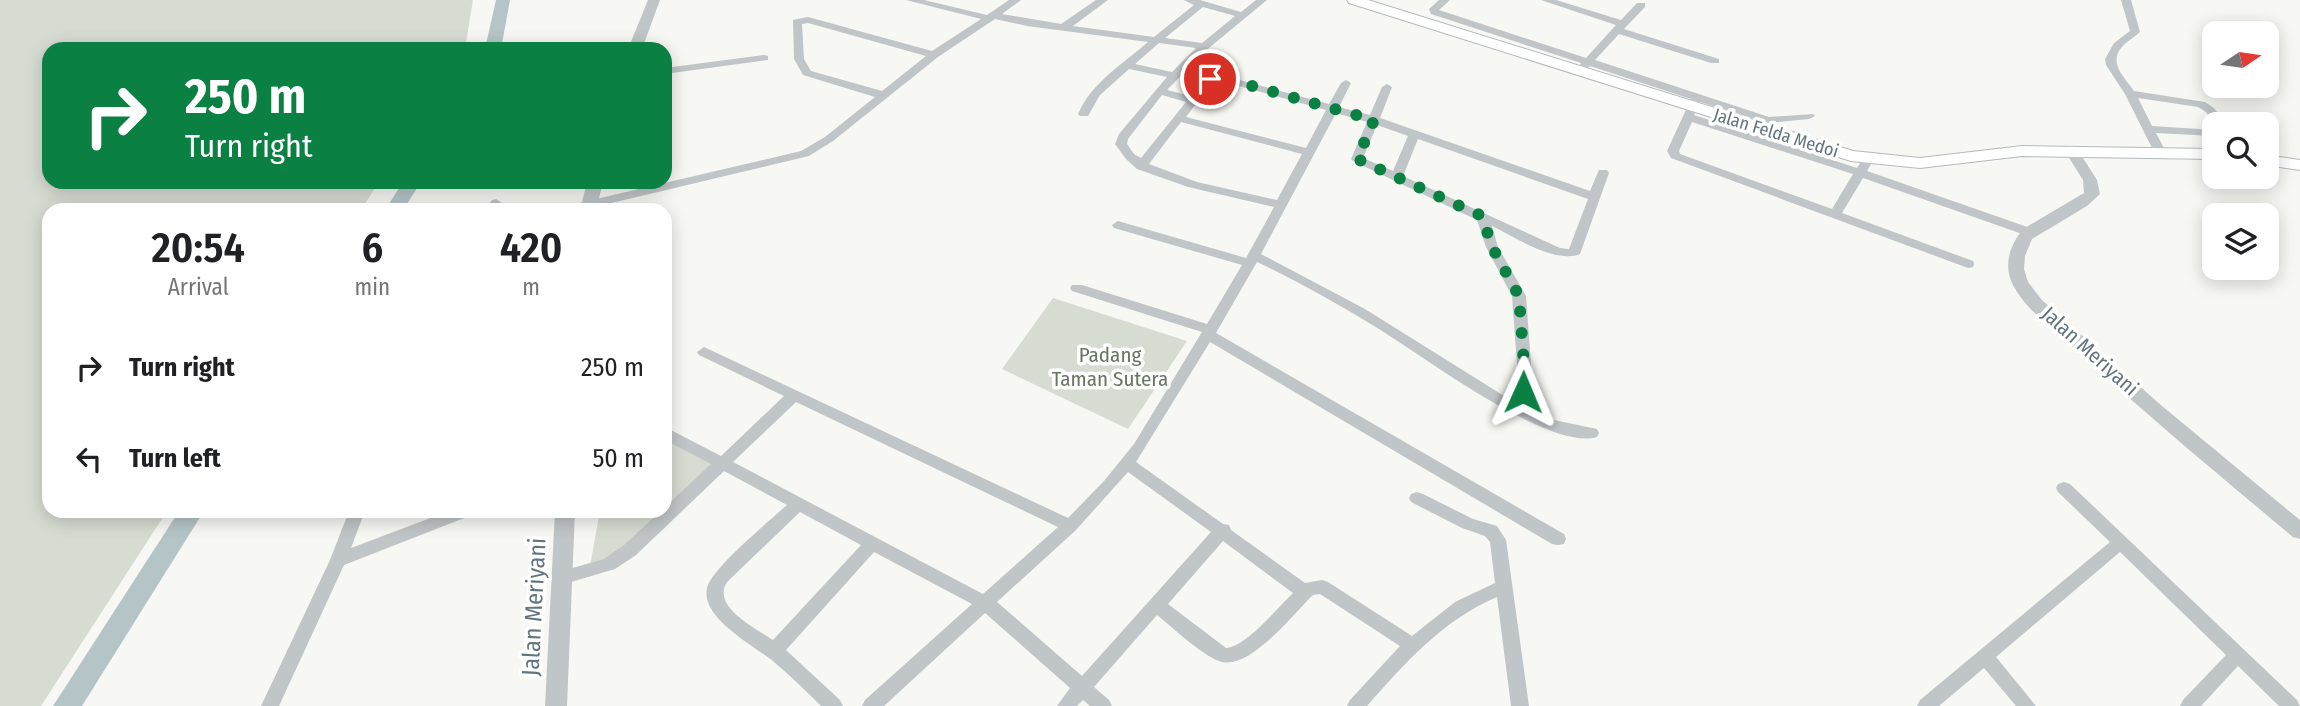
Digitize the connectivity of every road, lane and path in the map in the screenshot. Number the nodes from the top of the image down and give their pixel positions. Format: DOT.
graph roads {
  1 [pos="654,0"];
  2 [pos="911,0"];
  3 [pos="1016,0"];
  4 [pos="1103,0"];
  5 [pos="1189,0"];
  6 [pos="1261,0"];
  7 [pos="1354,0"];
  8 [pos="1445,0"];
  9 [pos="1546,0"];
  10 [pos="2126,0"];
  11 [pos="1201,4"];
  12 [pos="1642,5"];
  13 [pos="1242,15"];
  14 [pos="990,17"];
  15 [pos="1619,27"];
  16 [pos="1063,28"];
  17 [pos="1155,38"];
  18 [pos="638,42"];
  19 [pos="1202,46"];
  20 [pos="934,55"];
  21 [pos="764,58"];
  22 [pos="1715,61"];
  23 [pos="1126,65"];
  24 [pos="1585,66"];
  25 [pos="672,70"];
  26 [pos="1173,75"];
  27 [pos="1346,83"];
  28 [pos="1387,87"];
  29 [pos="1160,91"];
  30 [pos="2130,94"];
  31 [pos="882,95"];
  32 [pos="1192,100"];
  33 [pos="1333,107"];
  34 [pos="1692,107"];
  35 [pos="2211,112"];
  36 [pos="1084,114"];
  37 [pos="1809,116"];
  38 [pos="1178,118"];
  39 [pos="1374,120"];
  40 [pos="2148,129"];
  41 [pos="2202,132"];
  42 [pos="1414,134"];
  43 [pos="2071,150"];
  44 [pos="1309,152"];
  45 [pos="2160,152"];
  46 [pos="2202,154"];
  47 [pos="1868,159"];
  48 [pos="2279,162"];
  49 [pos="2300,165"];
  50 [pos="1141,166"];
  51 [pos="1603,173"];
  52 [pos="1859,174"];
  53 [pos="1397,176"];
  54 [pos="672,187"];
  55 [pos="665,189"];
  56 [pos="1595,197"];
  57 [pos="609,203"];
  58 [pos="1281,205"];
  59 [pos="1836,214"];
  60 [pos="1482,216"];
  61 [pos="1118,225"];
  62 [pos="2029,232"];
  63 [pos="1252,259"];
  64 [pos="1968,264"];
  65 [pos="1077,288"];
  66 [pos="1210,333"];
  67 [pos="704,352"];
  68 [pos="795,395"];
  69 [pos="1512,405"];
  70 [pos="1592,433"];
  71 [pos="672,437"];
  72 [pos="1127,463"];
  73 [pos="723,464"];
  74 [pos="2064,488"];
  75 [pos="1417,498"];
  76 [pos="798,504"];
  77 [pos="672,511"];
  78 [pos="354,518"];
  79 [pos="448,518"];
  80 [pos="565,518"];
  81 [pos="664,518"];
  82 [pos="1070,526"];
  83 [pos="1223,530"];
  84 [pos="2300,531"];
  85 [pos="1558,539"];
  86 [pos="2120,542"];
  87 [pos="871,544"];
  88 [pos="338,560"];
  89 [pos="561,578"];
  90 [pos="1505,586"];
  91 [pos="1305,592"];
  92 [pos="986,604"];
  93 [pos="1158,606"];
  94 [pos="1412,645"];
  95 [pos="774,651"];
  96 [pos="2237,655"];
  97 [pos="1986,658"];
  98 [pos="1083,689"];
  99 [pos="1947,700"];
  100 [pos="270,706"];
  101 [pos="556,706"];
  102 [pos="834,706"];
  103 [pos="871,706"];
  104 [pos="1066,706"];
  105 [pos="1102,706"];
  106 [pos="1356,706"];
  107 [pos="1520,706"];
  108 [pos="1926,706"];
  109 [pos="2027,706"];
  110 [pos="2189,706"];
  111 [pos="2291,706"];
  1 -- 18 [label="street"];
  2 -- 14 [label="street"];
  3 -- 14 [label="street"];
  4 -- 16 [label="street"];
  5 -- 11 [label="street"];
  6 -- 13 [label="street"];
  7 -- 24 [label="main road, Jalan Felda Medoi"];
  8 -- 24 [label="street"];
  9 -- 15 [label="street"];
  10 -- 30 [label="street"];
  11 -- 13 [label="street"];
  11 -- 17 [label="street"];
  12 -- 15 [label="street"];
  13 -- 19 [label="street"];
  14 -- 16 [label="street"];
  14 -- 20 [label="street"];
  15 -- 22 [label="street"];
  15 -- 24 [label="street"];
  16 -- 17 [label="street"];
  17 -- 19 [label="street"];
  17 -- 23 [label="street"];
  19 -- 26 [label="street"];
  20 -- 31 [label="street"];
  20 -- 31 [label="street"];
  21 -- 25 [label="street"];
  23 -- 26 [label="street"];
  23 -- 36 [label="street"];
  24 -- 34 [label="main road, Jalan Felda Medoi"];
  26 -- 29 [label="street"];
  27 -- 33 [label="street"];
  28 -- 39 [label="street"];
  29 -- 32 [label="street"];
  29 -- 50 [label="street"];
  30 -- 35 [label="street"];
  30 -- 40 [label="street"];
  31 -- 54 [label="street"];
  32 -- 33 [label="street"];
  32 -- 38 [label="street"];
  33 -- 39 [label="street"];
  33 -- 44 [label="street"];
  34 -- 37 [label="street"];
  34 -- 47 [label="main road, Jalan Felda Medoi"];
  34 -- 52 [label="street"];
  34 -- 59 [label="street"];
  38 -- 44 [label="street"];
  38 -- 50 [label="street"];
  39 -- 42 [label="street"];
  39 -- 53 [label="street"];
  40 -- 41 [label="street"];
  40 -- 45 [label="street"];
  42 -- 53 [label="street"];
  42 -- 56 [label="street"];
  43 -- 45 [label="main road, Jalan Felda Medoi"];
  43 -- 47 [label="main road, Jalan Felda Medoi"];
  43 -- 62 [label="street"];
  44 -- 58 [label="street"];
  45 -- 46 [label="main road, Jalan Felda Medoi"];
  47 -- 52 [label="street"];
  48 -- 49 [label="main road"];
  50 -- 58 [label="street"];
  51 -- 56 [label="street"];
  52 -- 59 [label="street"];
  52 -- 62 [label="street"];
  53 -- 60 [label="street"];
  55 -- 57 [label="street"];
  56 -- 60 [label="street"];
  58 -- 63 [label="street"];
  59 -- 64 [label="street"];
  60 -- 69 [label="street"];
  61 -- 63 [label="street"];
  62 -- 84 [label="street, Jalan Meriyani"];
  63 -- 66 [label="street"];
  63 -- 69 [label="street"];
  65 -- 66 [label="street"];
  66 -- 72 [label="street"];
  66 -- 85 [label="street"];
  67 -- 68 [label="street"];
  68 -- 73 [label="street"];
  68 -- 82 [label="street"];
  69 -- 70 [label="street"];
  71 -- 73 [label="street"];
  72 -- 82 [label="street"];
  72 -- 83 [label="street"];
  73 -- 76 [label="street"];
  73 -- 77 [label="street"];
  74 -- 86 [label="street"];
  75 -- 90 [label="street"];
  76 -- 87 [label="street"];
  76 -- 95 [label="street"];
  78 -- 88 [label="street"];
  79 -- 88 [label="street"];
  80 -- 89 [label="street, Jalan Meriyani"];
  81 -- 89 [label="street"];
  82 -- 92 [label="street"];
  83 -- 91 [label="street"];
  83 -- 93 [label="street"];
  86 -- 96 [label="street"];
  86 -- 97 [label="street"];
  87 -- 92 [label="street"];
  87 -- 95 [label="street"];
  88 -- 100 [label="street"];
  89 -- 101 [label="street, Jalan Meriyani"];
  90 -- 94 [label="street"];
  90 -- 107 [label="street"];
  91 -- 93 [label="street"];
  91 -- 94 [label="street"];
  92 -- 98 [label="street"];
  92 -- 103 [label="street"];
  93 -- 98 [label="street"];
  94 -- 106 [label="street"];
  95 -- 102 [label="street"];
  96 -- 110 [label="street"];
  96 -- 111 [label="street"];
  97 -- 99 [label="street"];
  97 -- 109 [label="street"];
  98 -- 104 [label="street"];
  98 -- 105 [label="street"];
  99 -- 108 [label="street"];
}
